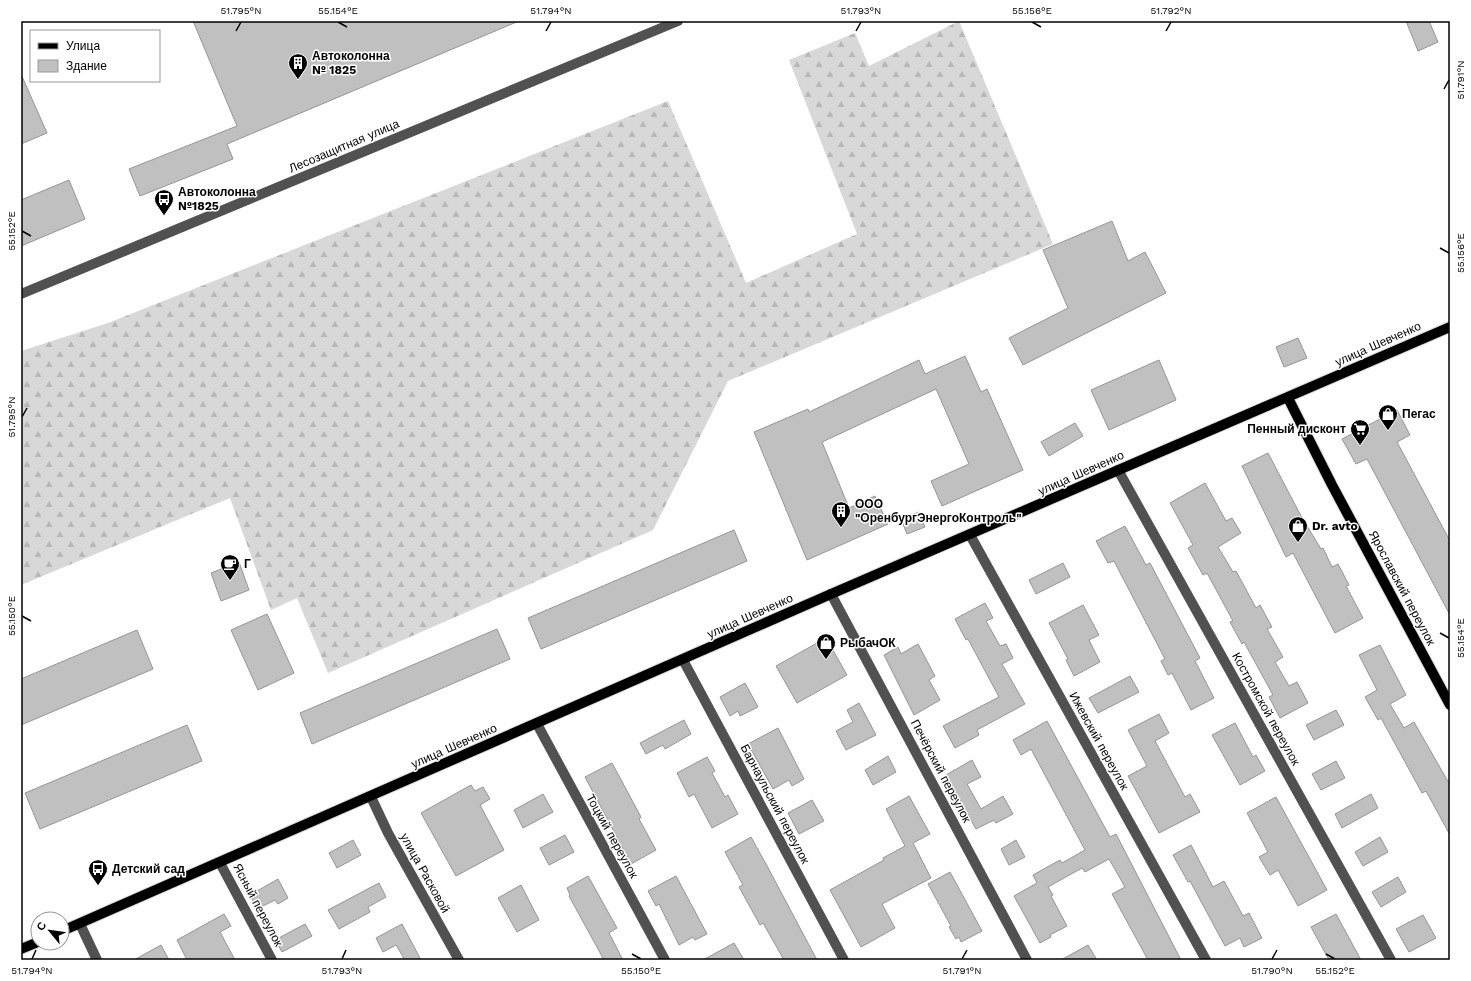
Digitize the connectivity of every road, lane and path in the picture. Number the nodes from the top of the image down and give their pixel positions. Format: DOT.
graph roads {
  1 [pos="678,21"];
  2 [pos="21,294"];
  3 [pos="1450,327"];
  4 [pos="1288,398"];
  5 [pos="1118,470"];
  6 [pos="970,535"];
  7 [pos="831,594"];
  8 [pos="683,660"];
  9 [pos="1450,705"];
  10 [pos="537,724"];
  11 [pos="371,797"];
  12 [pos="220,863"];
  13 [pos="80,924"];
  14 [pos="70,928"];
  15 [pos="97,960"];
  16 [pos="272,960"];
  17 [pos="459,960"];
  18 [pos="665,960"];
  19 [pos="844,960"];
  20 [pos="1027,960"];
  21 [pos="1206,960"];
  22 [pos="1391,960"];
  1 -- 2 [label="street, Лесозащитная улица"];
  3 -- 4 [label="main road, улица Шевченко"];
  4 -- 5 [label="main road, улица Шевченко"];
  4 -- 9 [label="main road, Ярославский переулок"];
  5 -- 6 [label="main road, улица Шевченко"];
  5 -- 22 [label="street, Костромской переулок"];
  6 -- 7 [label="main road, улица Шевченко"];
  6 -- 21 [label="street, Ижевский переулок"];
  7 -- 8 [label="main road, улица Шевченко"];
  7 -- 20 [label="street, Печёрский переулок"];
  8 -- 10 [label="main road, улица Шевченко"];
  8 -- 19 [label="street, Барнаульский переулок"];
  10 -- 11 [label="main road, улица Шевченко"];
  10 -- 18 [label="street, Тоцкий переулок"];
  11 -- 12 [label="main road, улица Шевченко"];
  11 -- 17 [label="street, улица Расковой"];
  12 -- 13 [label="main road, улица Шевченко"];
  12 -- 16 [label="street, Ясный переулок"];
  13 -- 14 [label="main road, улица Шевченко"];
  13 -- 15 [label="street"];
}
